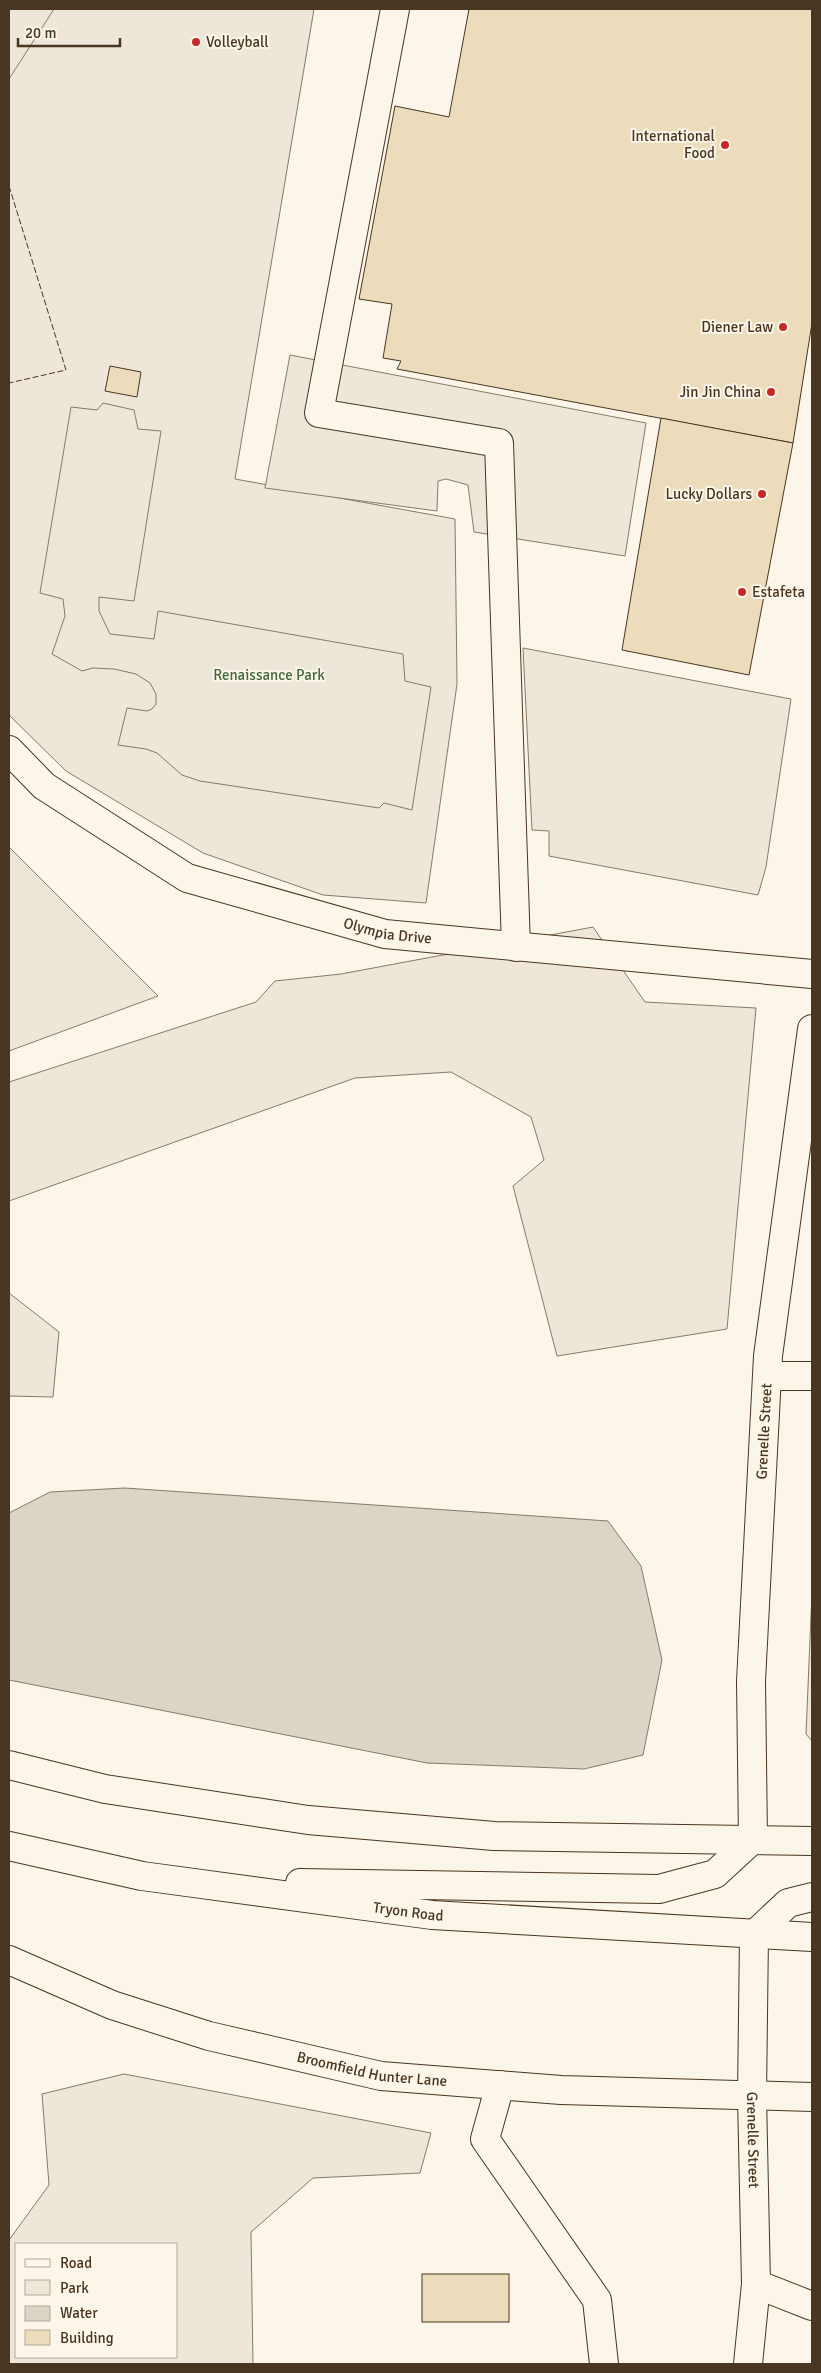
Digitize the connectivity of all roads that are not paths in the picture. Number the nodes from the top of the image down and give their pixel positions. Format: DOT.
graph roads {
  1 [pos="395,9"];
  2 [pos="9,750"];
  3 [pos="516,947"];
  4 [pos="812,974"];
  5 [pos="812,1029"];
  6 [pos="768,1376"];
  7 [pos="812,1376"];
  8 [pos="9,1765"];
  9 [pos="753,1839"];
  10 [pos="812,1841"];
  11 [pos="9,1846"];
  12 [pos="197,1884"];
  13 [pos="812,1897"];
  14 [pos="754,1935"];
  15 [pos="812,1938"];
  16 [pos="9,1961"];
  17 [pos="500,2085"];
  18 [pos="752,2096"];
  19 [pos="812,2097"];
  20 [pos="756,2284"];
  21 [pos="812,2306"];
  22 [pos="604,2364"];
  23 [pos="748,2364"];
  1 -- 3 [label="street"];
  2 -- 3 [label="street, Olympia Drive"];
  3 -- 4 [label="street, Olympia Drive"];
  5 -- 6 [label="street, Grenelle Street"];
  6 -- 7 [label="street"];
  6 -- 9 [label="street, Grenelle Street"];
  8 -- 9 [label="street"];
  9 -- 10 [label="street"];
  9 -- 12 [label="street"];
  11 -- 12 [label="street, Tryon Road"];
  12 -- 14 [label="street, Tryon Road"];
  13 -- 14 [label="street"];
  14 -- 15 [label="street, Tryon Road"];
  14 -- 18 [label="street, Grenelle Street"];
  16 -- 17 [label="street, Broomfield Hunter Lane"];
  17 -- 18 [label="street, Broomfield Hunter Lane"];
  17 -- 22 [label="street"];
  18 -- 19 [label="street, Broomfield Hunter Lane"];
  18 -- 20 [label="street, Grenelle Street"];
  20 -- 21 [label="street"];
  20 -- 23 [label="street, Grenelle Street"];
}
